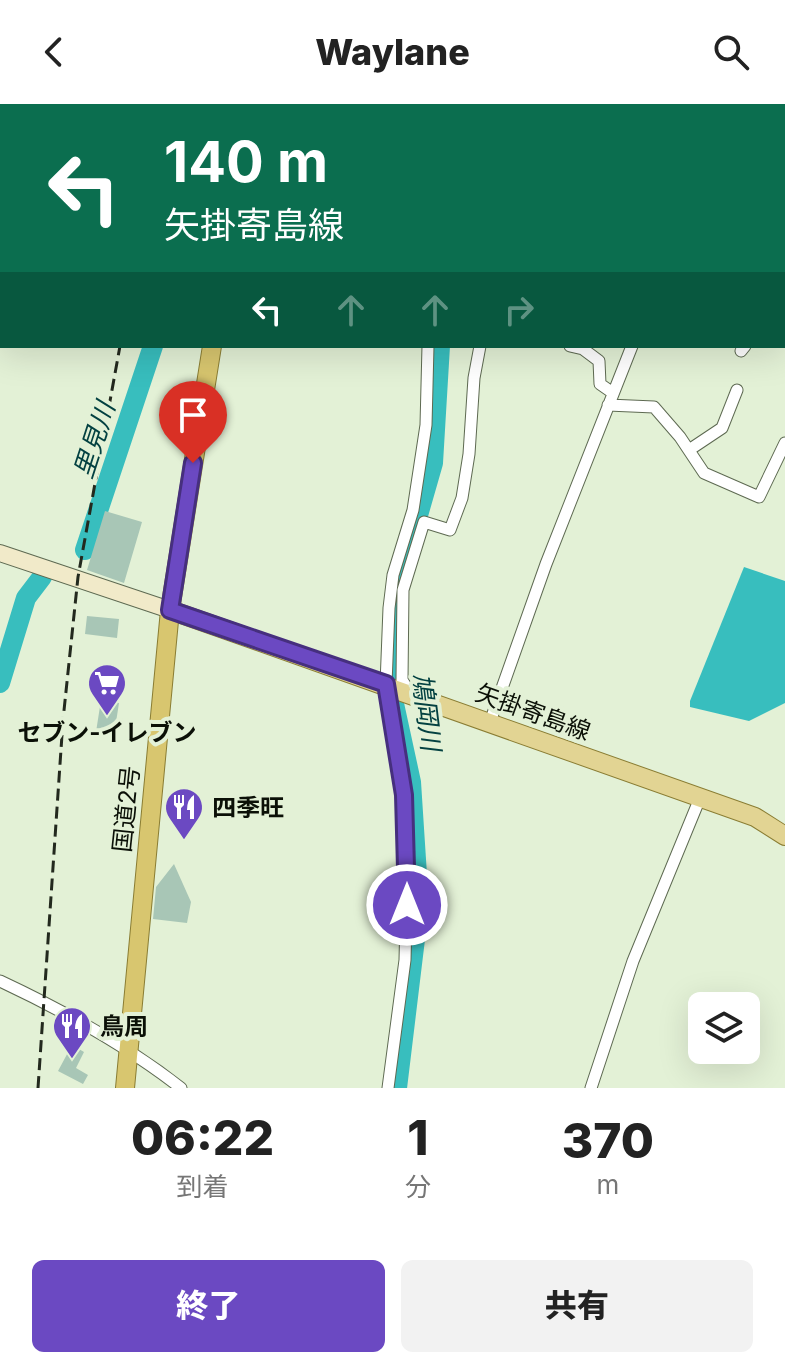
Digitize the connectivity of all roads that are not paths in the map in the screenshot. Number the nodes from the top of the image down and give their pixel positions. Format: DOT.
graph roads {
  1 [pos="212,348"];
  2 [pos="428,348"];
  3 [pos="480,348"];
  4 [pos="579,348"];
  5 [pos="631,348"];
  6 [pos="737,390"];
  7 [pos="611,399"];
  8 [pos="785,443"];
  9 [pos="689,450"];
  10 [pos="0,553"];
  11 [pos="170,610"];
  12 [pos="400,690"];
  13 [pos="490,722"];
  14 [pos="700,798"];
  15 [pos="785,836"];
  16 [pos="0,981"];
  17 [pos="129,1048"];
  18 [pos="125,1088"];
  19 [pos="181,1088"];
  20 [pos="388,1088"];
  21 [pos="591,1088"];
  1 -- 11 [label="highway, 国道2号"];
  2 -- 12 [label="street"];
  3 -- 12 [label="street"];
  4 -- 7 [label="street"];
  5 -- 7 [label="street"];
  6 -- 9 [label="street"];
  7 -- 9 [label="street"];
  7 -- 13 [label="street"];
  8 -- 9 [label="street"];
  10 -- 11 [label="main road"];
  11 -- 12 [label="main road, 矢掛寄島線"];
  11 -- 17 [label="highway, 国道2号"];
  12 -- 13 [label="main road, 矢掛寄島線"];
  12 -- 20 [label="street"];
  13 -- 14 [label="main road, 矢掛寄島線"];
  14 -- 15 [label="main road, 矢掛寄島線"];
  14 -- 21 [label="street"];
  16 -- 17 [label="street"];
  17 -- 18 [label="highway, 国道2号"];
  17 -- 19 [label="street"];
}
